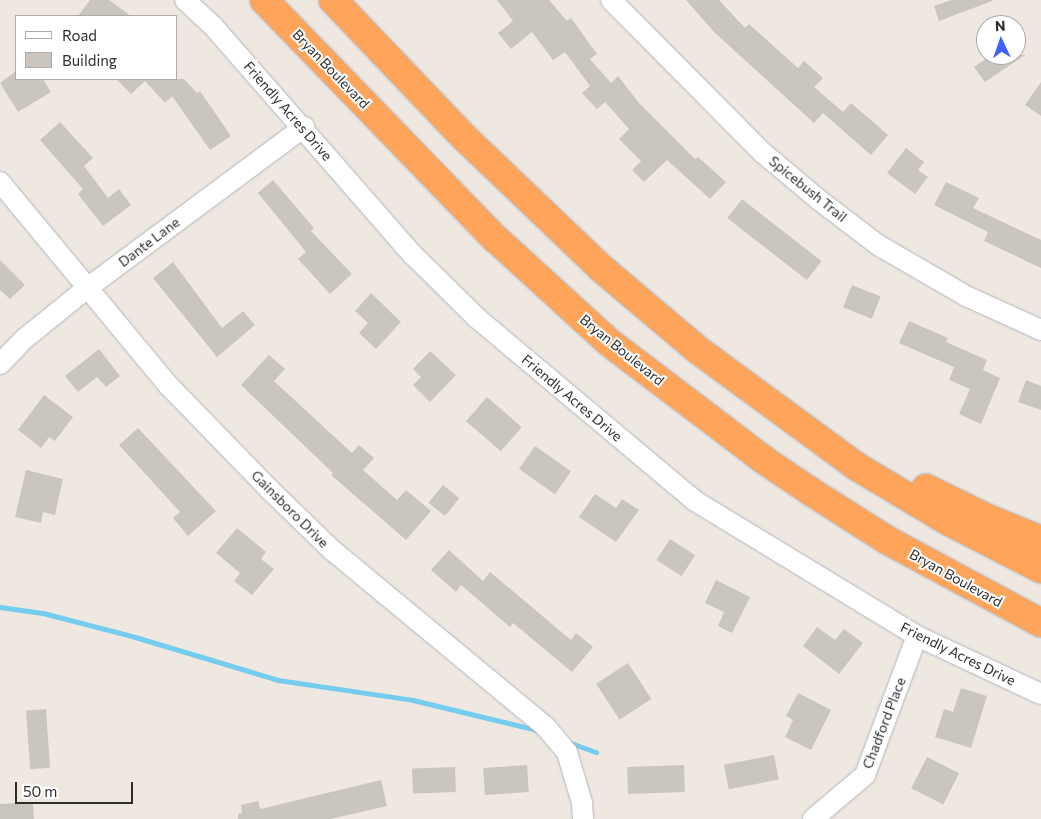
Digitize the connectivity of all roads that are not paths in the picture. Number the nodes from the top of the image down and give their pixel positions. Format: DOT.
graph roads {
  1 [pos="184,0"];
  2 [pos="264,0"];
  3 [pos="333,0"];
  4 [pos="611,0"];
  5 [pos="304,127"];
  6 [pos="0,182"];
  7 [pos="86,289"];
  8 [pos="1041,330"];
  9 [pos="0,364"];
  10 [pos="736,380"];
  11 [pos="1041,540"];
  12 [pos="1041,569"];
  13 [pos="1041,623"];
  14 [pos="917,636"];
  15 [pos="1041,694"];
  16 [pos="583,819"];
  17 [pos="813,819"];
  1 -- 5 [label="street, Friendly Acres Drive"];
  2 -- 13 [label="highway, Bryan Boulevard"];
  3 -- 10 [label="highway"];
  4 -- 8 [label="street, Spicebush Trail"];
  5 -- 7 [label="street, Dante Lane"];
  5 -- 14 [label="street, Friendly Acres Drive"];
  6 -- 7 [label="street, Gainsboro Drive"];
  7 -- 9 [label="street, Dante Lane"];
  7 -- 16 [label="street, Gainsboro Drive"];
  10 -- 11 [label="highway"];
  10 -- 12 [label="highway"];
  14 -- 15 [label="street, Friendly Acres Drive"];
  14 -- 17 [label="street, Chadford Place"];
}
